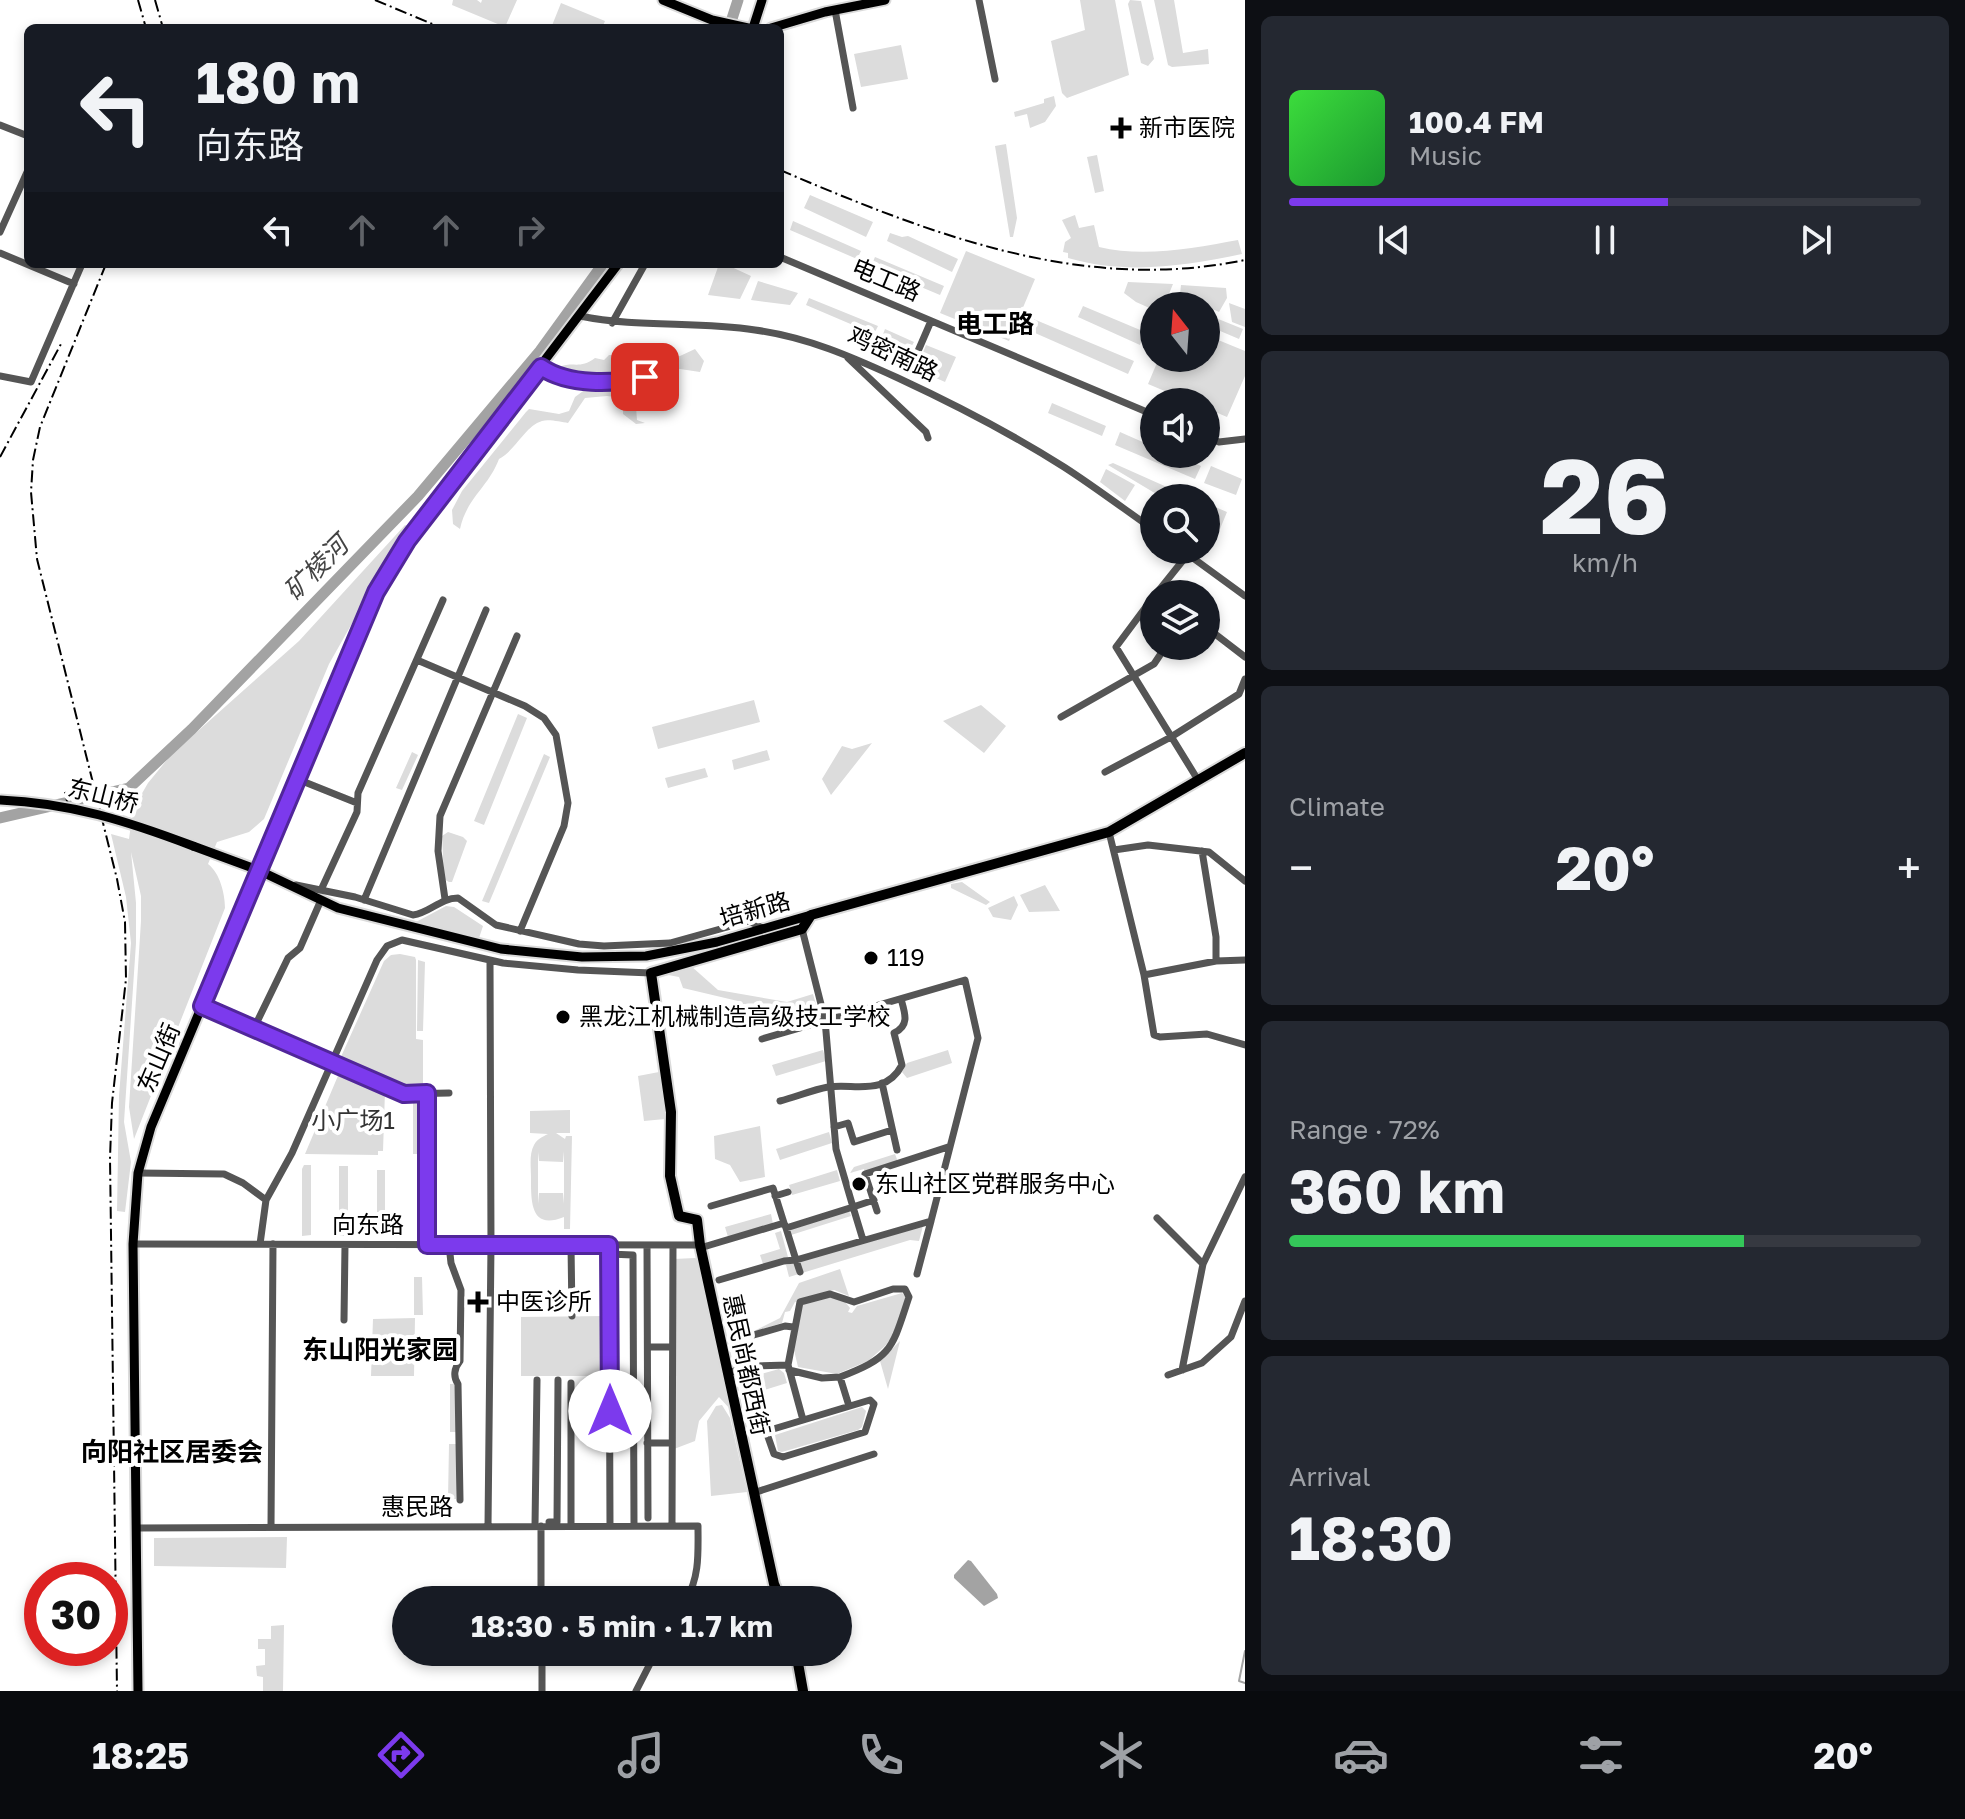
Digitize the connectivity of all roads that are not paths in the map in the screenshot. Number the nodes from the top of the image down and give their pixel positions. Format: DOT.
graph roads {
  1 [pos="663,0"];
  2 [pos="762,0"];
  3 [pos="885,0"];
  4 [pos="979,0"];
  5 [pos="835,10"];
  6 [pos="730,24"];
  7 [pos="750,24"];
  8 [pos="784,24"];
  9 [pos="995,79"];
  10 [pos="853,108"];
  11 [pos="0,125"];
  12 [pos="24,134"];
  13 [pos="24,179"];
  14 [pos="0,232"];
  15 [pos="0,253"];
  16 [pos="784,259"];
  17 [pos="24,263"];
  18 [pos="36,268"];
  19 [pos="80,268"];
  20 [pos="615,268"];
  21 [pos="643,268"];
  22 [pos="74,284"];
  23 [pos="580,316"];
  24 [pos="931,321"];
  25 [pos="612,323"];
  26 [pos="840,352"];
  27 [pos="912,365"];
  28 [pos="541,367"];
  29 [pos="671,373"];
  30 [pos="0,376"];
  31 [pos="1140,409"];
  32 [pos="928,438"];
  33 [pos="1245,439"];
  34 [pos="1220,442"];
  35 [pos="1140,520"];
  36 [pos="1201,564"];
  37 [pos="1245,596"];
  38 [pos="443,600"];
  39 [pos="486,610"];
  40 [pos="1140,617"];
  41 [pos="517,636"];
  42 [pos="1220,638"];
  43 [pos="1245,657"];
  44 [pos="417,660"];
  45 [pos="1157,660"];
  46 [pos="457,677"];
  47 [pos="1134,677"];
  48 [pos="1245,679"];
  49 [pos="492,691"];
  50 [pos="1239,694"];
  51 [pos="1245,703"];
  52 [pos="1061,717"];
  53 [pos="1171,737"];
  54 [pos="1244,758"];
  55 [pos="1105,772"];
  56 [pos="297,779"];
  57 [pos="1198,780"];
  58 [pos="0,800"];
  59 [pos="357,803"];
  60 [pos="1109,832"];
  61 [pos="1114,850"];
  62 [pos="1202,851"];
  63 [pos="258,870"];
  64 [pos="1245,881"];
  65 [pos="321,895"];
  66 [pos="445,899"];
  67 [pos="364,900"];
  68 [pos="811,915"];
  69 [pos="764,929"];
  70 [pos="802,929"];
  71 [pos="520,931"];
  72 [pos="1245,960"];
  73 [pos="490,961"];
  74 [pos="1216,961"];
  75 [pos="651,973"];
  76 [pos="1144,975"];
  77 [pos="901,999"];
  78 [pos="202,1006"];
  79 [pos="825,1020"];
  80 [pos="259,1031"];
  81 [pos="762,1039"];
  82 [pos="1245,1045"];
  83 [pos="331,1063"];
  84 [pos="882,1083"];
  85 [pos="831,1087"];
  86 [pos="427,1093"];
  87 [pos="449,1093"];
  88 [pos="780,1101"];
  89 [pos="834,1127"];
  90 [pos="892,1130"];
  91 [pos="948,1147"];
  92 [pos="897,1150"];
  93 [pos="138,1173"];
  94 [pos="1245,1177"];
  95 [pos="788,1192"];
  96 [pos="775,1196"];
  97 [pos="266,1200"];
  98 [pos="874,1200"];
  99 [pos="711,1206"];
  100 [pos="853,1207"];
  101 [pos="877,1211"];
  102 [pos="1157,1218"];
  103 [pos="931,1221"];
  104 [pos="785,1226"];
  105 [pos="863,1240"];
  106 [pos="133,1244"];
  107 [pos="260,1244"];
  108 [pos="273,1244"];
  109 [pos="345,1245"];
  110 [pos="427,1245"];
  111 [pos="449,1245"];
  112 [pos="491,1245"];
  113 [pos="571,1245"];
  114 [pos="647,1245"];
  115 [pos="673,1245"];
  116 [pos="700,1246"];
  117 [pos="609,1250"];
  118 [pos="796,1260"];
  119 [pos="1203,1264"];
  120 [pos="800,1272"];
  121 [pos="917,1274"];
  122 [pos="719,1280"];
  123 [pos="1245,1301"];
  124 [pos="572,1316"];
  125 [pos="344,1320"];
  126 [pos="793,1327"];
  127 [pos="732,1340"];
  128 [pos="648,1347"];
  129 [pos="672,1347"];
  130 [pos="789,1367"];
  131 [pos="1182,1370"];
  132 [pos="727,1373"];
  133 [pos="1168,1375"];
  134 [pos="840,1377"];
  135 [pos="537,1380"];
  136 [pos="558,1380"];
  137 [pos="571,1383"];
  138 [pos="849,1406"];
  139 [pos="803,1420"];
  140 [pos="646,1443"];
  141 [pos="672,1443"];
  142 [pos="874,1454"];
  143 [pos="753,1493"];
  144 [pos="460,1500"];
  145 [pos="648,1518"];
  146 [pos="537,1525"];
  147 [pos="571,1526"];
  148 [pos="610,1526"];
  149 [pos="634,1526"];
  150 [pos="672,1526"];
  151 [pos="271,1527"];
  152 [pos="488,1527"];
  153 [pos="137,1528"];
  154 [pos="540,1586"];
  155 [pos="694,1586"];
  156 [pos="775,1586"];
  157 [pos="542,1666"];
  158 [pos="649,1666"];
  159 [pos="799,1666"];
  160 [pos="138,1691"];
  161 [pos="542,1691"];
  162 [pos="636,1691"];
  163 [pos="803,1691"];
  1 -- 6 [label="main road"];
  2 -- 7 [label="main road"];
  3 -- 5 [label="main road"];
  4 -- 9 [label="street"];
  5 -- 8 [label="main road"];
  5 -- 10 [label="street"];
  11 -- 12 [label="street"];
  13 -- 14 [label="street"];
  15 -- 17 [label="street"];
  16 -- 24 [label="street, 电工路"];
  18 -- 22 [label="street"];
  19 -- 22 [label="street"];
  20 -- 23 [label="main road, 东山街"];
  21 -- 25 [label="street"];
  22 -- 30 [label="street"];
  23 -- 25 [label="street, 鸡密南路"];
  23 -- 28 [label="main road, 东山街"];
  24 -- 27 [label="street"];
  24 -- 31 [label="street, 电工路"];
  25 -- 26 [label="street, 鸡密南路"];
  26 -- 32 [label="street"];
  26 -- 35 [label="street, 鸡密南路"];
  28 -- 29 [label="street"];
  28 -- 56 [label="main road, 东山街"];
  33 -- 34 [label="street"];
  36 -- 37 [label="street"];
  38 -- 44 [label="street"];
  39 -- 46 [label="street"];
  40 -- 47 [label="street"];
  41 -- 49 [label="street"];
  42 -- 43 [label="street"];
  44 -- 46 [label="street"];
  44 -- 59 [label="street"];
  45 -- 47 [label="street"];
  46 -- 49 [label="street"];
  46 -- 67 [label="street"];
  47 -- 52 [label="street"];
  47 -- 53 [label="street"];
  48 -- 50 [label="street"];
  49 -- 66 [label="street"];
  49 -- 71 [label="street"];
  50 -- 51 [label="street"];
  50 -- 53 [label="street"];
  53 -- 55 [label="street"];
  53 -- 57 [label="street"];
  54 -- 57 [label="highway, 培新路"];
  56 -- 59 [label="street"];
  56 -- 63 [label="main road, 东山街"];
  57 -- 60 [label="highway, 培新路"];
  58 -- 63 [label="main road, 东山桥, bridge"];
  59 -- 65 [label="street"];
  60 -- 61 [label="street"];
  60 -- 68 [label="highway, 培新路"];
  61 -- 62 [label="street"];
  61 -- 76 [label="street"];
  62 -- 64 [label="street"];
  62 -- 74 [label="street"];
  63 -- 65 [label="main road, 培新路"];
  63 -- 78 [label="main road, 东山街"];
  65 -- 67 [label="street"];
  65 -- 69 [label="main road, 培新路"];
  65 -- 80 [label="street"];
  66 -- 67 [label="street"];
  66 -- 71 [label="street"];
  68 -- 69 [label="main road, 培新路"];
  68 -- 70 [label="highway"];
  69 -- 71 [label="street"];
  70 -- 75 [label="highway"];
  70 -- 79 [label="street"];
  72 -- 74 [label="street"];
  73 -- 75 [label="street"];
  73 -- 83 [label="street"];
  73 -- 112 [label="street"];
  74 -- 76 [label="street"];
  75 -- 116 [label="highway, 惠民尚都西街"];
  76 -- 82 [label="street"];
  77 -- 79 [label="street"];
  77 -- 84 [label="street"];
  77 -- 91 [label="street"];
  78 -- 80 [label="street"];
  78 -- 93 [label="main road, 东山街"];
  79 -- 81 [label="street"];
  79 -- 85 [label="street"];
  80 -- 83 [label="street"];
  83 -- 86 [label="street"];
  83 -- 97 [label="street"];
  84 -- 85 [label="street"];
  84 -- 90 [label="street"];
  85 -- 88 [label="street"];
  85 -- 89 [label="street"];
  86 -- 87 [label="street"];
  86 -- 110 [label="street"];
  89 -- 90 [label="street"];
  89 -- 100 [label="street"];
  90 -- 92 [label="street"];
  91 -- 98 [label="street"];
  91 -- 103 [label="street"];
  93 -- 97 [label="street"];
  93 -- 106 [label="main road, 东山街"];
  94 -- 119 [label="street"];
  95 -- 96 [label="street"];
  96 -- 99 [label="street"];
  96 -- 104 [label="street"];
  97 -- 107 [label="street"];
  98 -- 100 [label="street, 向东路"];
  98 -- 101 [label="street"];
  100 -- 104 [label="street, 向东路"];
  100 -- 105 [label="street"];
  102 -- 119 [label="street"];
  103 -- 105 [label="street"];
  103 -- 121 [label="street"];
  104 -- 116 [label="street, 向东路"];
  104 -- 118 [label="street"];
  105 -- 118 [label="street"];
  106 -- 107 [label="street, 向东路"];
  106 -- 153 [label="main road, 东山街"];
  107 -- 108 [label="street, 向东路"];
  108 -- 109 [label="street, 向东路"];
  108 -- 151 [label="street"];
  109 -- 110 [label="street, 向东路"];
  109 -- 125 [label="street"];
  110 -- 111 [label="street, 向东路"];
  111 -- 112 [label="street, 向东路"];
  111 -- 144 [label="street"];
  112 -- 113 [label="street, 向东路"];
  112 -- 152 [label="street"];
  113 -- 117 [label="street, 向东路"];
  113 -- 124 [label="street"];
  114 -- 115 [label="street, 向东路"];
  114 -- 117 [label="street, 向东路"];
  114 -- 128 [label="street"];
  115 -- 116 [label="street, 向东路"];
  115 -- 129 [label="street"];
  116 -- 132 [label="highway, 惠民尚都西街"];
  117 -- 148 [label="street"];
  117 -- 149 [label="street"];
  118 -- 120 [label="street"];
  118 -- 122 [label="street"];
  119 -- 131 [label="street"];
  123 -- 131 [label="street"];
  126 -- 127 [label="street"];
  126 -- 130 [label="street"];
  126 -- 134 [label="street"];
  128 -- 129 [label="street"];
  128 -- 140 [label="street"];
  129 -- 141 [label="street"];
  130 -- 132 [label="street"];
  130 -- 134 [label="street"];
  130 -- 139 [label="street"];
  131 -- 133 [label="street"];
  132 -- 143 [label="highway, 惠民尚都西街"];
  134 -- 138 [label="street"];
  135 -- 146 [label="street"];
  136 -- 146 [label="street"];
  137 -- 147 [label="street"];
  138 -- 139 [label="street"];
  138 -- 139 [label="street"];
  140 -- 141 [label="street"];
  140 -- 145 [label="street"];
  141 -- 150 [label="street"];
  142 -- 143 [label="street"];
  143 -- 156 [label="highway, 惠民尚都西街"];
  146 -- 147 [label="street, 惠民路"];
  146 -- 152 [label="street, 惠民路"];
  146 -- 154 [label="street"];
  147 -- 148 [label="street, 惠民路"];
  148 -- 149 [label="street, 惠民路"];
  149 -- 150 [label="street, 惠民路"];
  150 -- 155 [label="street, 惠民路"];
  151 -- 152 [label="street, 惠民路"];
  151 -- 153 [label="street, 惠民路"];
  153 -- 160 [label="main road, 东山街"];
  157 -- 161 [label="street"];
  158 -- 162 [label="street"];
  159 -- 163 [label="highway"];
}
